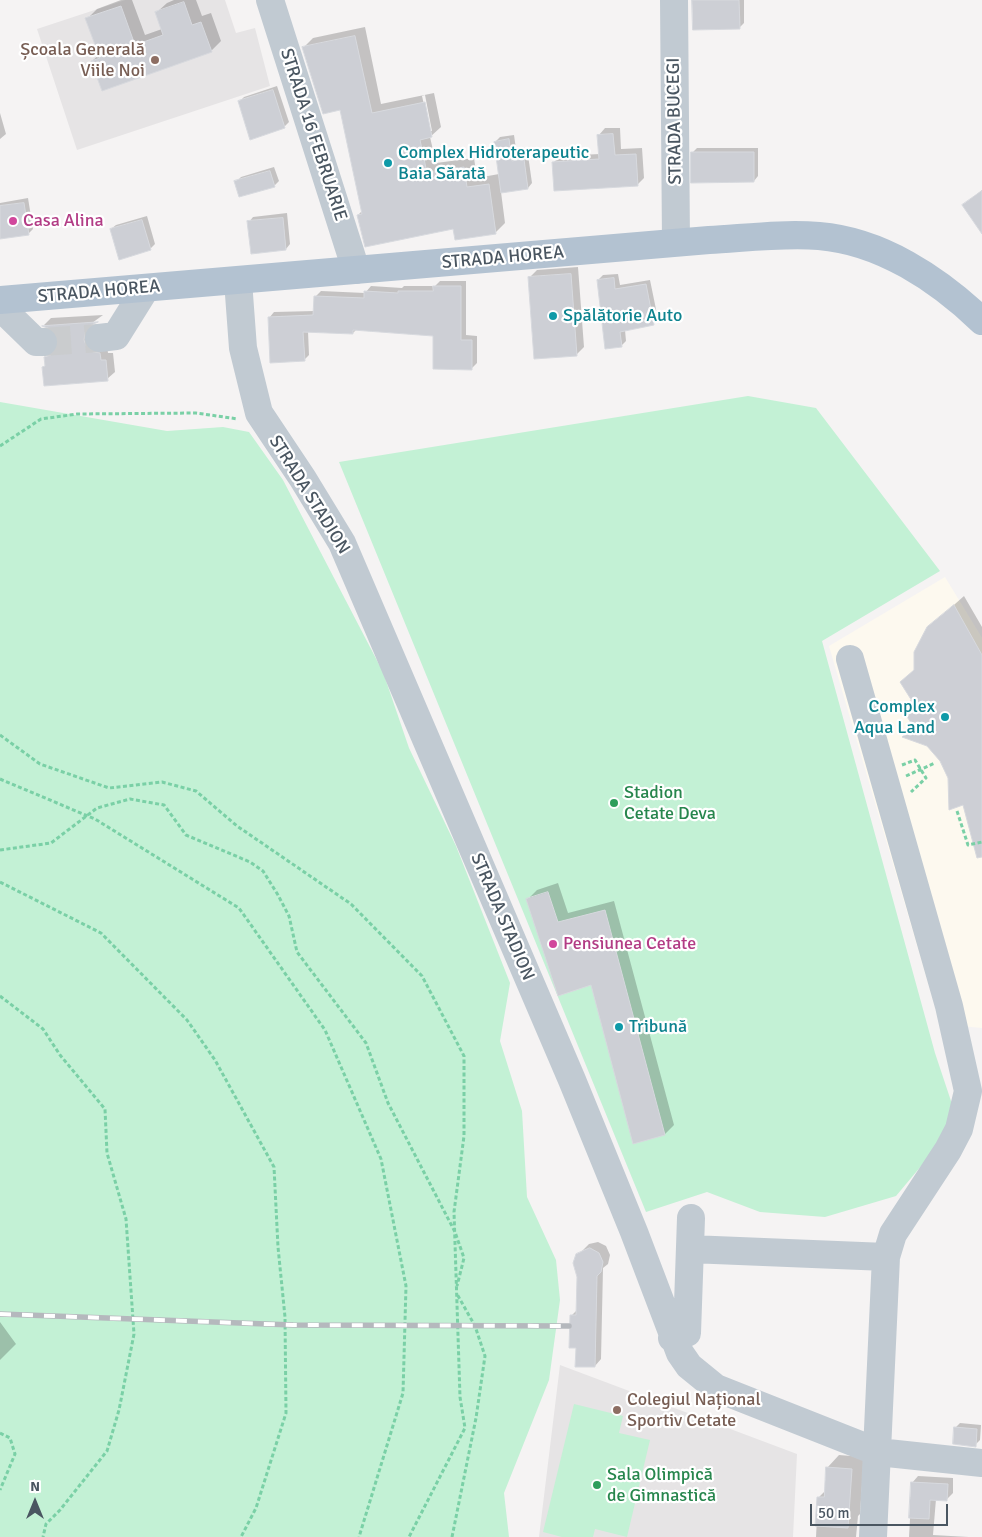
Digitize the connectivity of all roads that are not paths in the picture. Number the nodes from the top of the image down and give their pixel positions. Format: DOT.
graph roads {
  1 [pos="270,0"];
  2 [pos="674,0"];
  3 [pos="676,242"];
  4 [pos="356,270"];
  5 [pos="238,280"];
  6 [pos="146,288"];
  7 [pos="0,300"];
  8 [pos="0,307"];
  9 [pos="982,321"];
  10 [pos="99,338"];
  11 [pos="43,342"];
  12 [pos="850,660"];
  13 [pos="691,1218"];
  14 [pos="888,1239"];
  15 [pos="690,1249"];
  16 [pos="672,1338"];
  17 [pos="878,1452"];
  18 [pos="982,1463"];
  19 [pos="873,1537"];
  1 -- 4 [label="street, STRADA 16 FEBRUARIE"];
  2 -- 3 [label="street, STRADA BUCEGI"];
  3 -- 4 [label="main road, STRADA HOREA"];
  3 -- 9 [label="main road, STRADA HOREA"];
  4 -- 5 [label="main road, STRADA HOREA"];
  5 -- 6 [label="main road, STRADA HOREA"];
  5 -- 16 [label="street, STRADA STADION"];
  6 -- 7 [label="main road, STRADA HOREA"];
  6 -- 10 [label="street"];
  8 -- 11 [label="street"];
  12 -- 14 [label="street"];
  13 -- 15 [label="street"];
  14 -- 15 [label="street"];
  14 -- 17 [label="street"];
  15 -- 16 [label="street"];
  16 -- 17 [label="street, STRADA STADION"];
  17 -- 18 [label="street, STRADA STADION"];
  17 -- 19 [label="street"];
}
